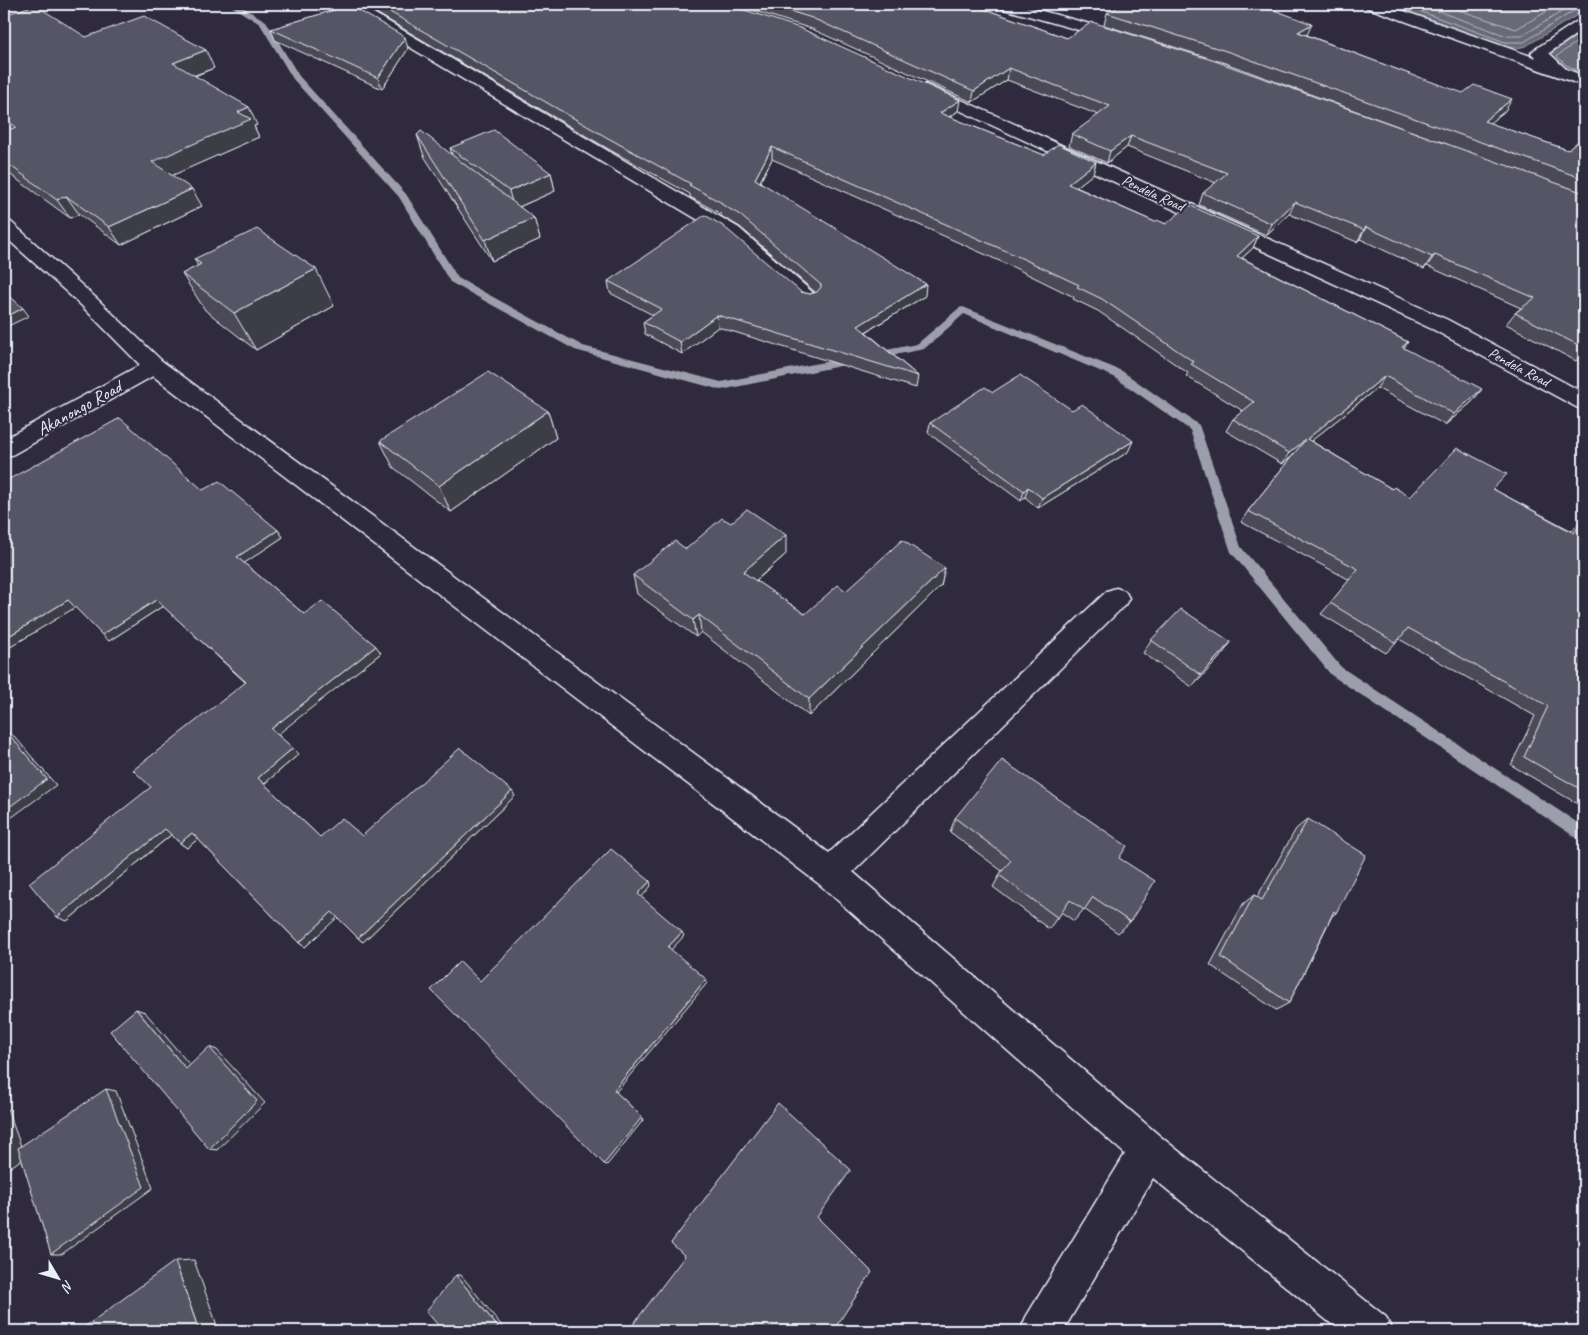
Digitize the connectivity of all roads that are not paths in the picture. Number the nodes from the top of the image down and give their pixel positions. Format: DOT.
graph roads {
  1 [pos="369,4"];
  2 [pos="1002,4"];
  3 [pos="1371,4"];
  4 [pos="1584,23"];
  5 [pos="1138,42"];
  6 [pos="1504,53"];
  7 [pos="1539,53"];
  8 [pos="1562,73"];
  9 [pos="1584,81"];
  10 [pos="912,82"];
  11 [pos="4,226"];
  12 [pos="809,298"];
  13 [pos="154,366"];
  14 [pos="1584,402"];
  15 [pos="4,449"];
  16 [pos="1116,598"];
  17 [pos="830,873"];
  18 [pos="1148,1150"];
  19 [pos="1040,1331"];
  20 [pos="1372,1331"];
  1 -- 12 [label="street"];
  2 -- 5 [label="street"];
  3 -- 6 [label="street"];
  4 -- 7 [label="street"];
  6 -- 7 [label="street"];
  6 -- 8 [label="street"];
  7 -- 8 [label="street"];
  8 -- 9 [label="street"];
  10 -- 14 [label="street, Pendela Road"];
  11 -- 13 [label="street"];
  13 -- 15 [label="street, Akanongo Road"];
  13 -- 17 [label="street"];
  16 -- 17 [label="street"];
  17 -- 18 [label="street"];
  18 -- 19 [label="street"];
  18 -- 20 [label="street"];
}
